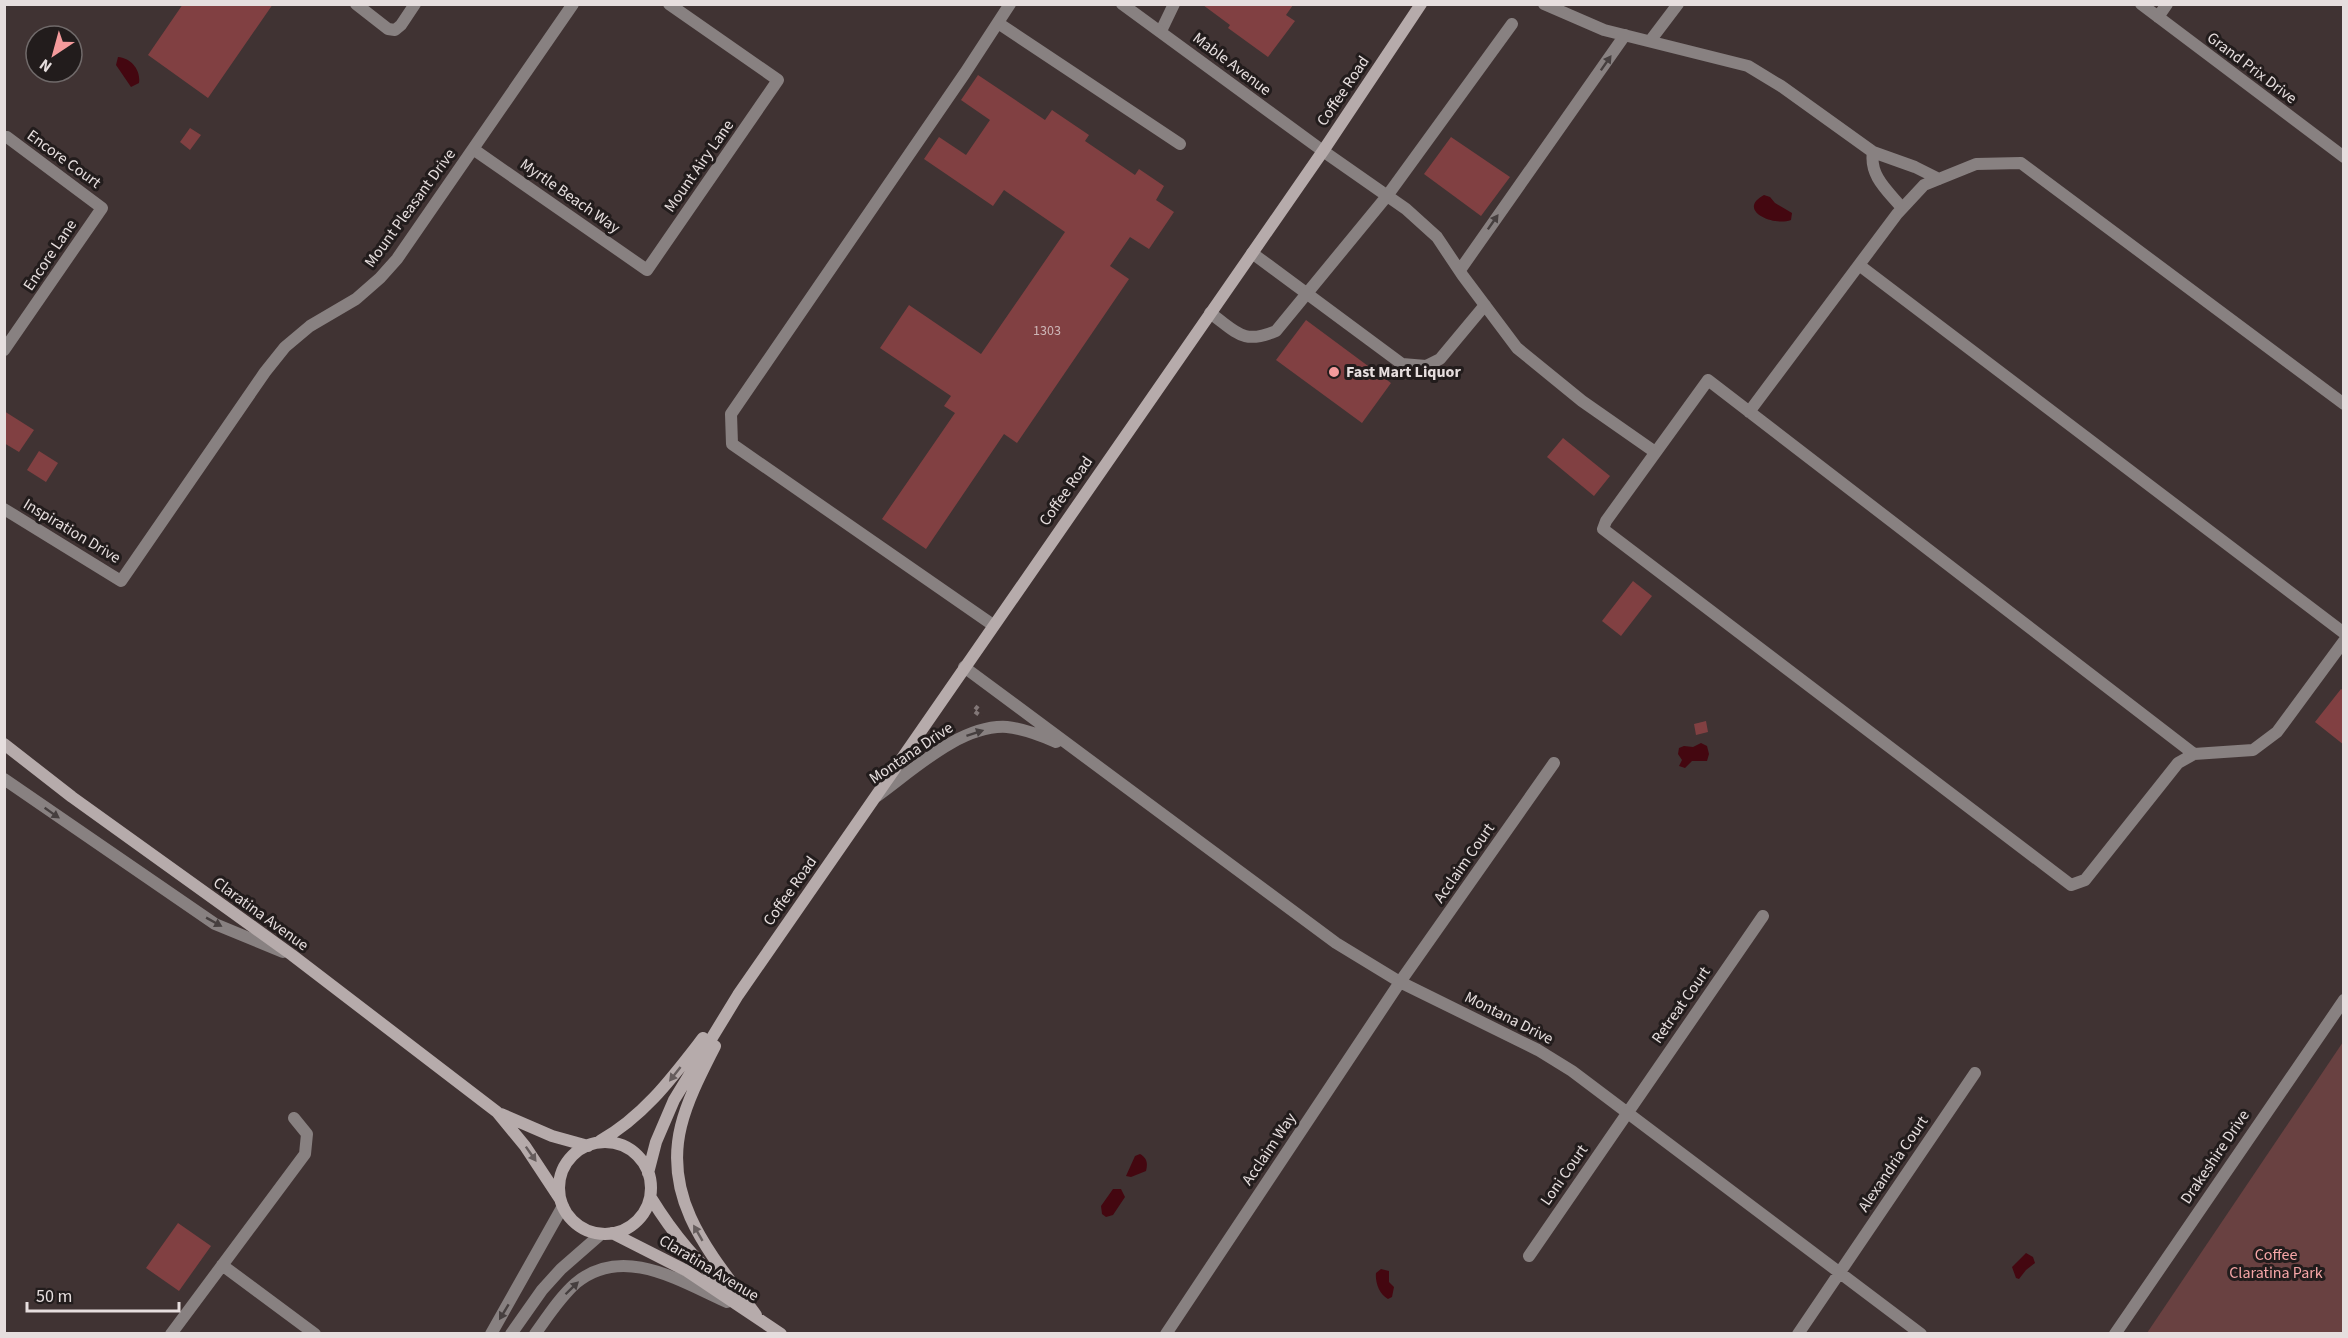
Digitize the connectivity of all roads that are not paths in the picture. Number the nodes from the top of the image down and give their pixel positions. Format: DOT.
graph roads {
  1 [pos="356,4"];
  2 [pos="415,4"];
  3 [pos="573,4"];
  4 [pos="669,4"];
  5 [pos="1010,4"];
  6 [pos="1122,4"];
  7 [pos="1174,4"];
  8 [pos="1421,4"];
  9 [pos="1544,4"];
  10 [pos="1678,4"];
  11 [pos="2141,4"];
  12 [pos="2168,4"];
  13 [pos="2158,17"];
  14 [pos="998,23"];
  15 [pos="1512,24"];
  16 [pos="1161,32"];
  17 [pos="1625,35"];
  18 [pos="1650,42"];
  19 [pos="7,137"];
  20 [pos="1179,144"];
  21 [pos="473,149"];
  22 [pos="1323,151"];
  23 [pos="1873,152"];
  24 [pos="2343,157"];
  25 [pos="1939,179"];
  26 [pos="1387,196"];
  27 [pos="102,208"];
  28 [pos="1902,208"];
  29 [pos="1252,253"];
  30 [pos="1859,265"];
  31 [pos="647,270"];
  32 [pos="1460,270"];
  33 [pos="1307,293"];
  34 [pos="1485,305"];
  35 [pos="1210,313"];
  36 [pos="4,350"];
  37 [pos="2343,404"];
  38 [pos="1749,412"];
  39 [pos="1655,452"];
  40 [pos="4,509"];
  41 [pos="122,581"];
  42 [pos="993,625"];
  43 [pos="2343,633"];
  44 [pos="2343,641"];
  45 [pos="964,667"];
  46 [pos="4,744"];
  47 [pos="1071,747"];
  48 [pos="2193,754"];
  49 [pos="1554,763"];
  50 [pos="4,779"];
  51 [pos="873,799"];
  52 [pos="1763,916"];
  53 [pos="292,956"];
  54 [pos="1400,982"];
  55 [pos="738,995"];
  56 [pos="2343,1000"];
  57 [pos="1975,1072"];
  58 [pos="497,1112"];
  59 [pos="1627,1113"];
  60 [pos="294,1118"];
  61 [pos="592,1145"];
  62 [pos="648,1173"];
  63 [pos="651,1198"];
  64 [pos="562,1202"];
  65 [pos="606,1234"];
  66 [pos="1529,1256"];
  67 [pos="222,1265"];
  68 [pos="1839,1273"];
  69 [pos="756,1315"];
  70 [pos="171,1334"];
  71 [pos="315,1334"];
  72 [pos="491,1334"];
  73 [pos="511,1334"];
  74 [pos="535,1334"];
  75 [pos="781,1334"];
  76 [pos="1166,1334"];
  77 [pos="1798,1334"];
  78 [pos="1921,1334"];
  79 [pos="2115,1334"];
  1 -- 2 [label="street"];
  3 -- 21 [label="street, Mount Pleasant Drive"];
  4 -- 31 [label="street, Mount Airy Lane"];
  5 -- 14 [label="street"];
  6 -- 16 [label="street, Mable Avenue"];
  7 -- 16 [label="street"];
  8 -- 22 [label="main road, Coffee Road"];
  9 -- 17 [label="street"];
  10 -- 18 [label="street"];
  11 -- 13 [label="street, Grand Prix Drive"];
  12 -- 13 [label="street"];
  13 -- 24 [label="street, Grand Prix Drive"];
  14 -- 20 [label="street"];
  14 -- 42 [label="street"];
  15 -- 26 [label="street"];
  16 -- 22 [label="street, Mable Avenue"];
  17 -- 18 [label="street"];
  32 -- 17 [label="street, one-way"];
  18 -- 23 [label="street"];
  19 -- 27 [label="street, Encore Court"];
  21 -- 31 [label="street, Myrtle Beach Way"];
  21 -- 41 [label="street, Mount Pleasant Drive"];
  22 -- 26 [label="street, Mable Avenue"];
  22 -- 29 [label="main road, Coffee Road"];
  23 -- 25 [label="street"];
  23 -- 28 [label="street"];
  25 -- 28 [label="street"];
  25 -- 37 [label="street"];
  26 -- 32 [label="street, Mable Avenue"];
  26 -- 33 [label="street"];
  27 -- 36 [label="street, Encore Lane"];
  28 -- 30 [label="street"];
  29 -- 33 [label="street"];
  29 -- 35 [label="main road, Coffee Road"];
  30 -- 38 [label="street"];
  30 -- 43 [label="street"];
  32 -- 34 [label="street, Mable Avenue"];
  33 -- 34 [label="street"];
  33 -- 35 [label="street"];
  34 -- 39 [label="street, Mable Avenue"];
  35 -- 42 [label="main road, Coffee Road"];
  38 -- 39 [label="street"];
  38 -- 48 [label="street"];
  39 -- 48 [label="street"];
  40 -- 41 [label="street, Inspiration Drive"];
  42 -- 45 [label="main road, Coffee Road"];
  44 -- 48 [label="street"];
  45 -- 47 [label="street, Montana Drive"];
  45 -- 51 [label="main road, Coffee Road"];
  46 -- 53 [label="main road, Claratina Avenue"];
  51 -- 47 [label="street, Montana Drive, one-way"];
  47 -- 54 [label="street, Montana Drive"];
  49 -- 54 [label="street, Acclaim Court"];
  50 -- 53 [label="street, one-way"];
  51 -- 55 [label="main road, Coffee Road"];
  52 -- 59 [label="street, Retreat Court"];
  53 -- 58 [label="main road, Claratina Avenue"];
  54 -- 59 [label="street, Montana Drive"];
  54 -- 76 [label="street, Acclaim Way"];
  55 -- 61 [label="main road, Coffee Road, one-way"];
  55 -- 62 [label="main road, Coffee Road"];
  69 -- 55 [label="main road, one-way"];
  56 -- 79 [label="street, Drakeshire Drive"];
  57 -- 68 [label="street, Alexandria Court"];
  58 -- 61 [label="main road, Claratina Avenue"];
  58 -- 64 [label="main road, Claratina Avenue, one-way"];
  59 -- 66 [label="street, Loni Court"];
  59 -- 68 [label="street, Montana Drive"];
  60 -- 67 [label="street"];
  61 -- 62 [label="main road"];
  61 -- 64 [label="main road"];
  62 -- 63 [label="main road"];
  63 -- 65 [label="main road"];
  63 -- 69 [label="main road, Claratina Avenue"];
  64 -- 65 [label="main road"];
  64 -- 72 [label="street, one-way"];
  65 -- 69 [label="main road, Claratina Avenue"];
  65 -- 73 [label="street"];
  67 -- 70 [label="street"];
  67 -- 71 [label="street"];
  68 -- 77 [label="street, Alexandria Court"];
  68 -- 78 [label="street, Montana Drive"];
  74 -- 69 [label="street, one-way"];
  69 -- 75 [label="main road, Claratina Avenue"];
}
